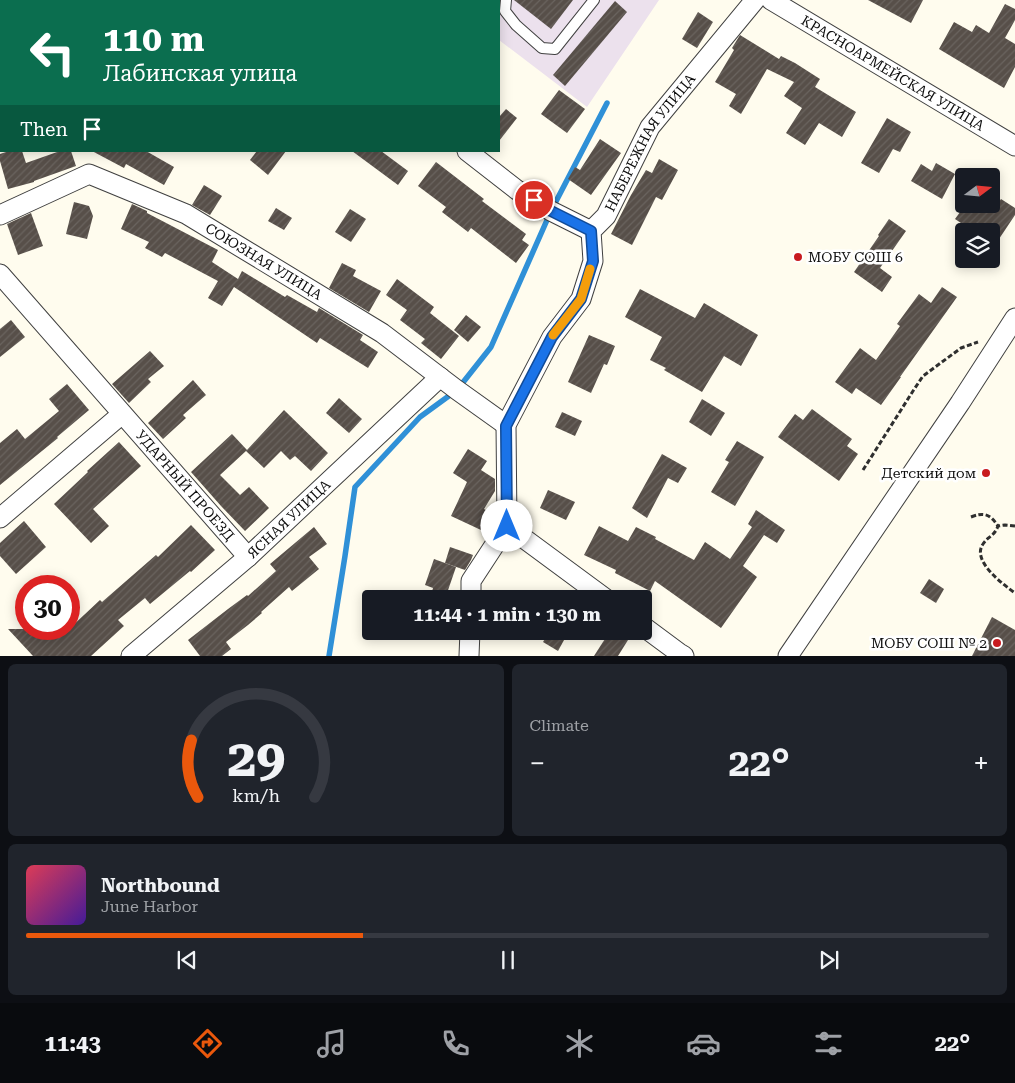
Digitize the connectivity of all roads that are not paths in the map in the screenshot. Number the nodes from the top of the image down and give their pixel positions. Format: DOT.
graph roads {
  1 [pos="506,0"];
  2 [pos="594,0"];
  3 [pos="758,0"];
  4 [pos="1015,146"];
  5 [pos="468,152"];
  6 [pos="0,215"];
  7 [pos="591,231"];
  8 [pos="0,274"];
  9 [pos="1015,318"];
  10 [pos="440,377"];
  11 [pos="122,414"];
  12 [pos="506,426"];
  13 [pos="0,518"];
  14 [pos="507,526"];
  15 [pos="248,557"];
  16 [pos="471,590"];
  17 [pos="594,590"];
  18 [pos="652,633"];
  19 [pos="470,640"];
  20 [pos="131,656"];
  21 [pos="469,656"];
  22 [pos="684,656"];
  23 [pos="788,656"];
  1 -- 2 [label="lane"];
  3 -- 4 [label="street, КРАСНОАРМЕЙСКАЯ УЛИЦА"];
  3 -- 7 [label="street, НАБЕРЕЖНАЯ УЛИЦА"];
  5 -- 7 [label="street"];
  6 -- 10 [label="street, СОЮЗНАЯ УЛИЦА"];
  7 -- 12 [label="street"];
  8 -- 11 [label="street, УДАРНЫЙ ПРОЕЗД"];
  9 -- 23 [label="street"];
  10 -- 12 [label="street, СОЮЗНАЯ УЛИЦА"];
  10 -- 15 [label="street, ЯСНАЯ УЛИЦА"];
  11 -- 13 [label="street"];
  11 -- 15 [label="street, УДАРНЫЙ ПРОЕЗД"];
  12 -- 14 [label="street"];
  14 -- 16 [label="street"];
  14 -- 17 [label="street"];
  15 -- 20 [label="street, ЯСНАЯ УЛИЦА"];
  18 -- 22 [label="street"];
  19 -- 21 [label="street"];
}
